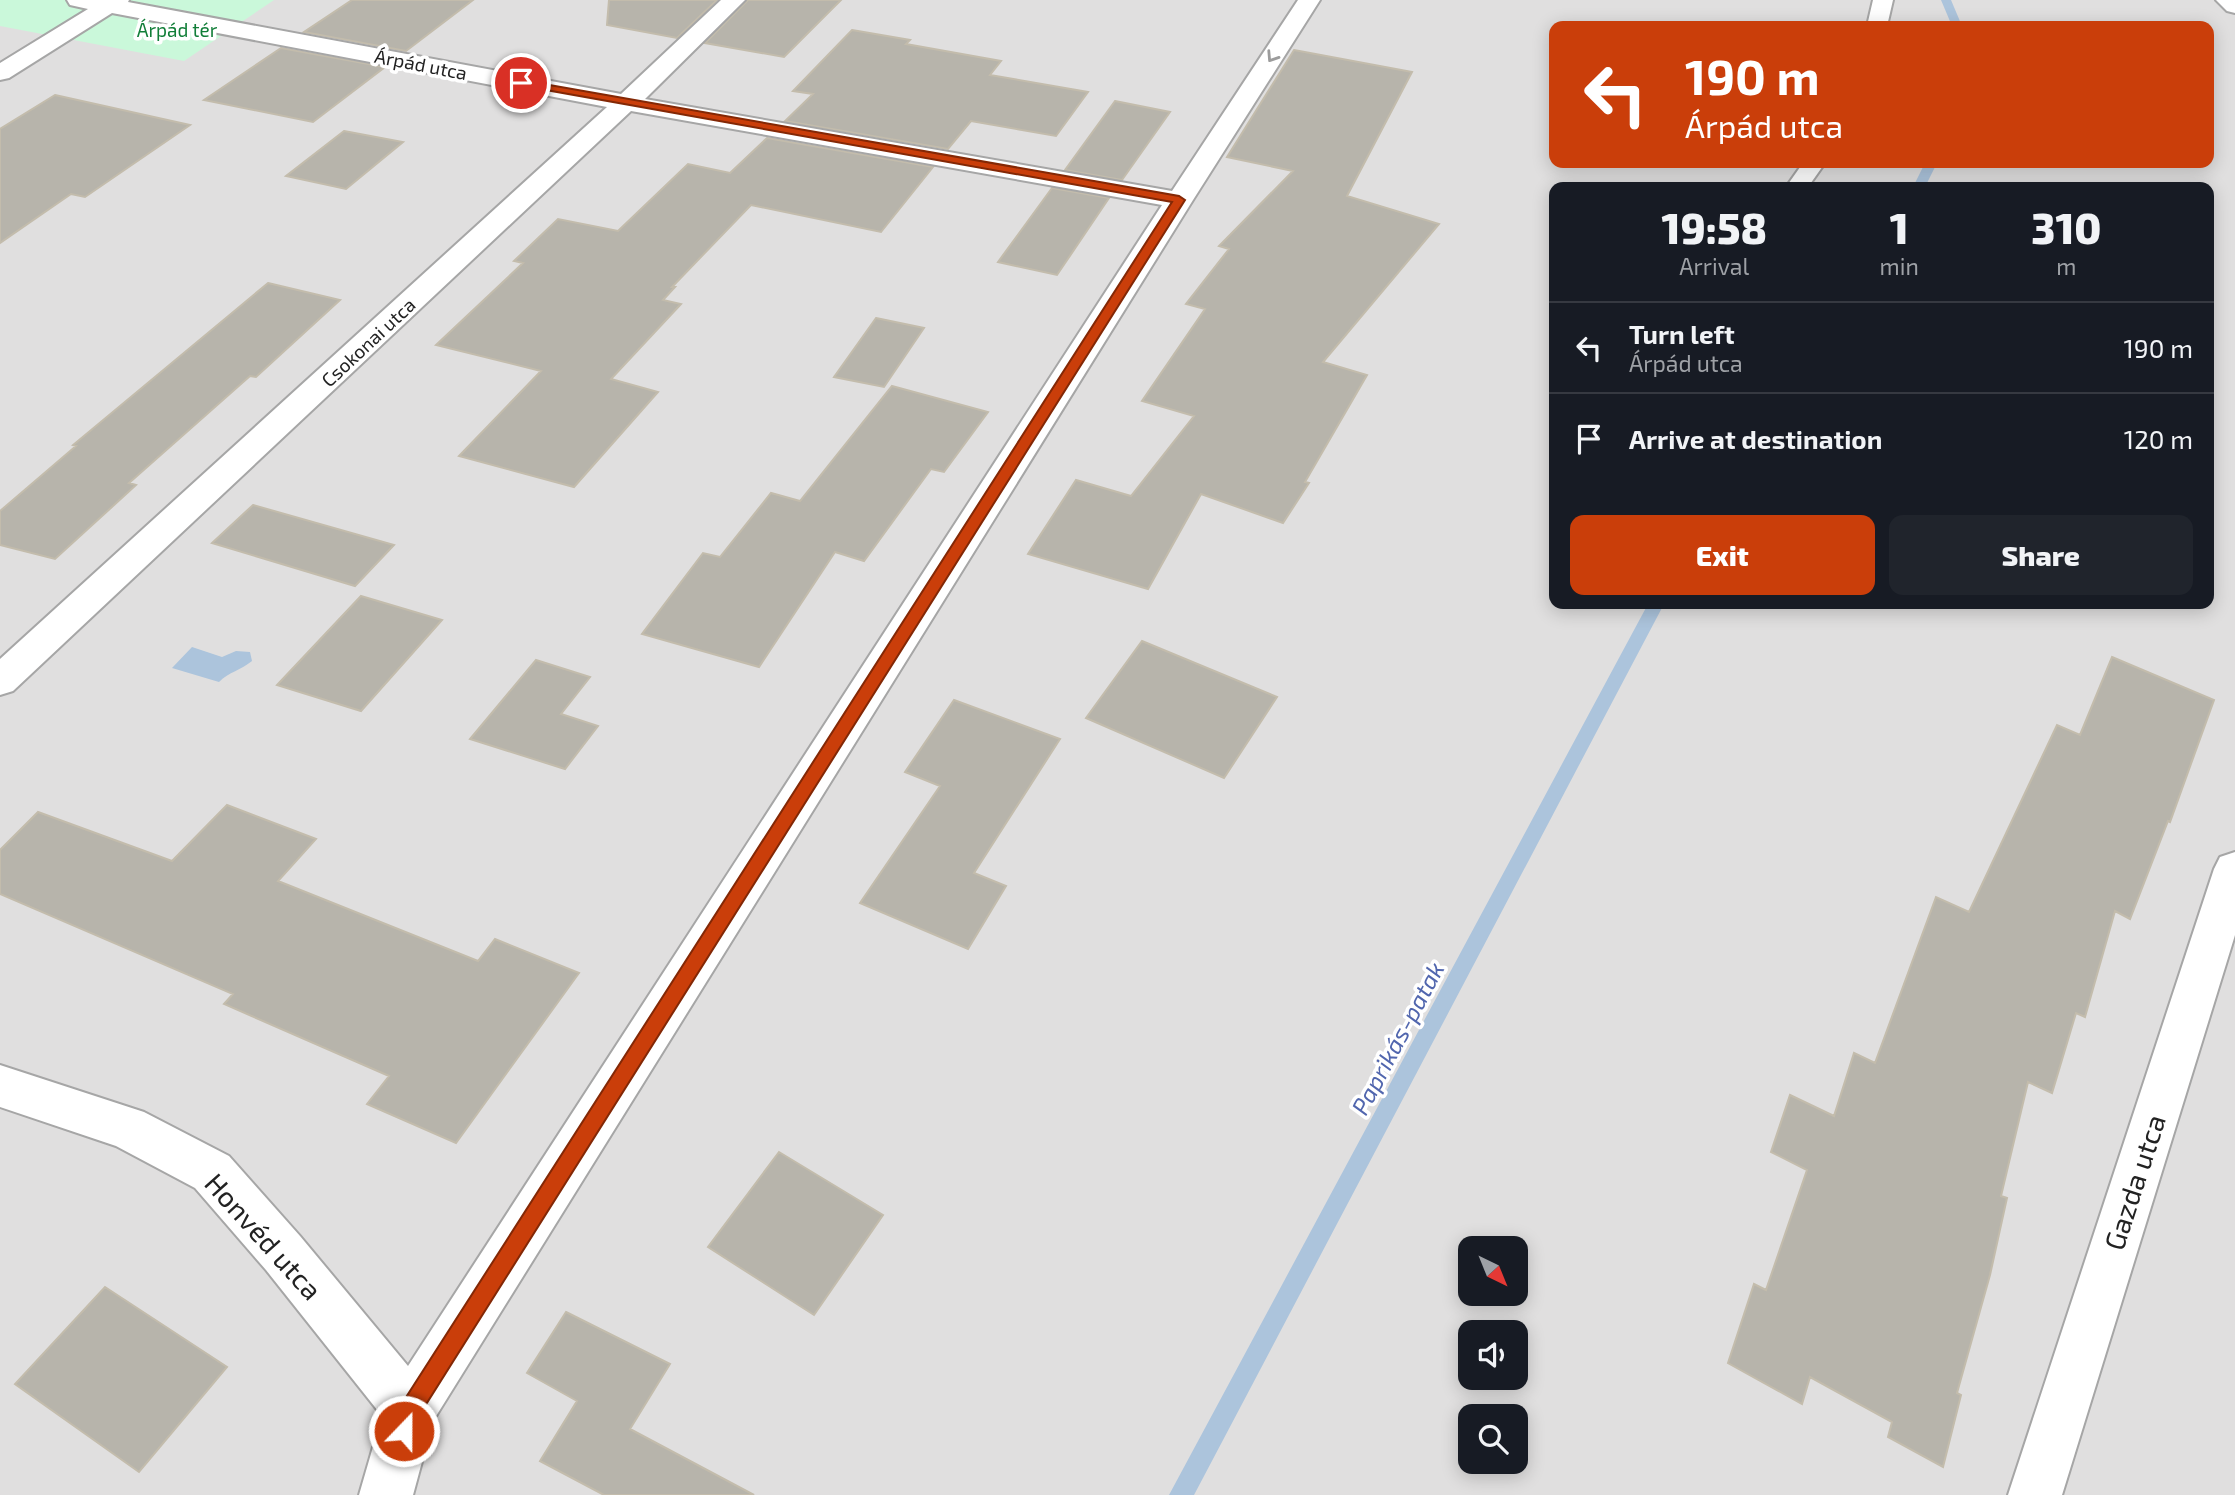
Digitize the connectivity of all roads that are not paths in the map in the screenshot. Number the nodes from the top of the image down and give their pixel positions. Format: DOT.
graph roads {
  1 [pos="78,0"];
  2 [pos="734,0"];
  3 [pos="1309,0"];
  4 [pos="1883,0"];
  5 [pos="2227,0"];
  6 [pos="114,3"];
  7 [pos="2235,6"];
  8 [pos="1878,21"];
  9 [pos="0,74"];
  10 [pos="626,103"];
  11 [pos="1179,200"];
  12 [pos="0,681"];
  13 [pos="2235,869"];
  14 [pos="0,1086"];
  15 [pos="410,1410"];
  16 [pos="386,1495"];
  17 [pos="2035,1495"];
  1 -- 6 [label="street, Árpád utca"];
  2 -- 10 [label="street, Csokonai utca"];
  3 -- 11 [label="street, one-way"];
  4 -- 8 [label="lane"];
  5 -- 7 [label="street"];
  6 -- 9 [label="street"];
  6 -- 10 [label="street, Árpád utca"];
  10 -- 11 [label="street, Árpád utca"];
  10 -- 12 [label="street, Csokonai utca"];
  11 -- 15 [label="street"];
  13 -- 17 [label="street, Gazda utca"];
  14 -- 15 [label="street, Honvéd utca"];
  15 -- 16 [label="street"];
}
